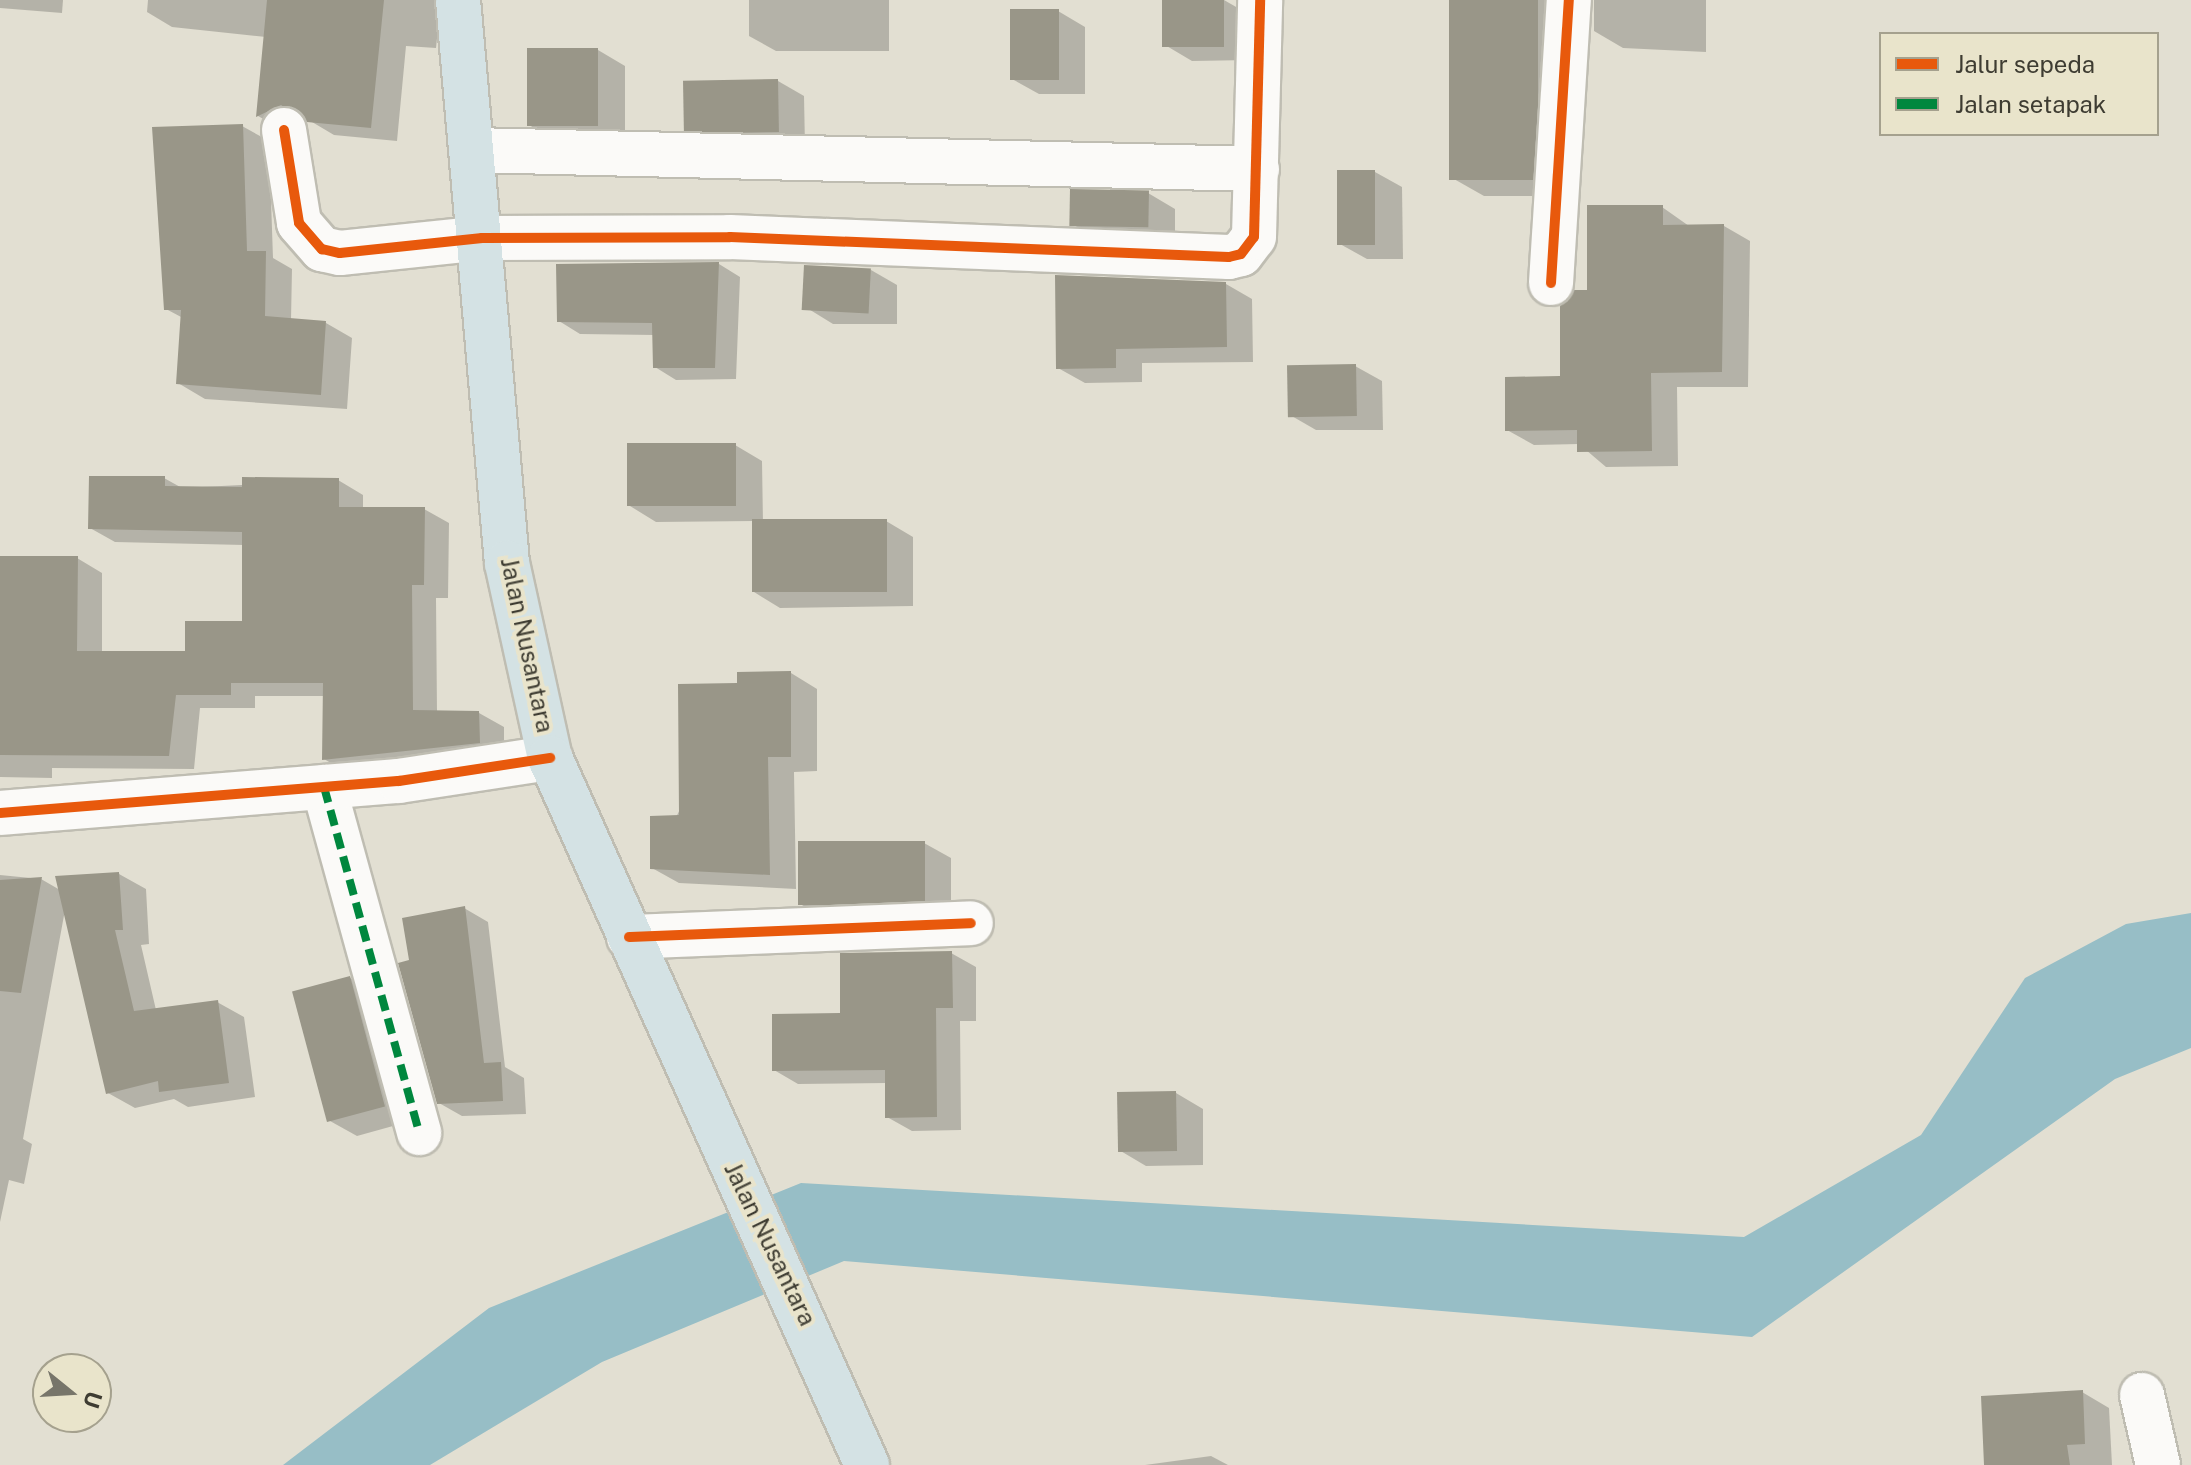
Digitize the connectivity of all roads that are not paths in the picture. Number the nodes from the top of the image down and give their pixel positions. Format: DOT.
graph roads {
  1 [pos="458,0"];
  2 [pos="1260,0"];
  3 [pos="1569,0"];
  4 [pos="284,130"];
  5 [pos="473,150"];
  6 [pos="1257,169"];
  7 [pos="482,238"];
  8 [pos="1551,283"];
  9 [pos="550,758"];
  10 [pos="324,787"];
  11 [pos="0,813"];
  12 [pos="971,923"];
  13 [pos="629,937"];
  14 [pos="419,1133"];
  15 [pos="2142,1395"];
  16 [pos="867,1465"];
  17 [pos="2158,1465"];
  1 -- 5 [label="highway, Jalan Nusantara"];
  2 -- 6 [label="street"];
  3 -- 8 [label="street"];
  4 -- 7 [label="street"];
  5 -- 6 [label="street"];
  5 -- 7 [label="highway, Jalan Nusantara"];
  6 -- 7 [label="street"];
  7 -- 9 [label="highway, Jalan Nusantara"];
  9 -- 10 [label="street"];
  9 -- 13 [label="highway, Jalan Nusantara"];
  10 -- 11 [label="street"];
  10 -- 14 [label="street"];
  12 -- 13 [label="street"];
  13 -- 16 [label="highway, Jalan Nusantara"];
  15 -- 17 [label="street"];
}
